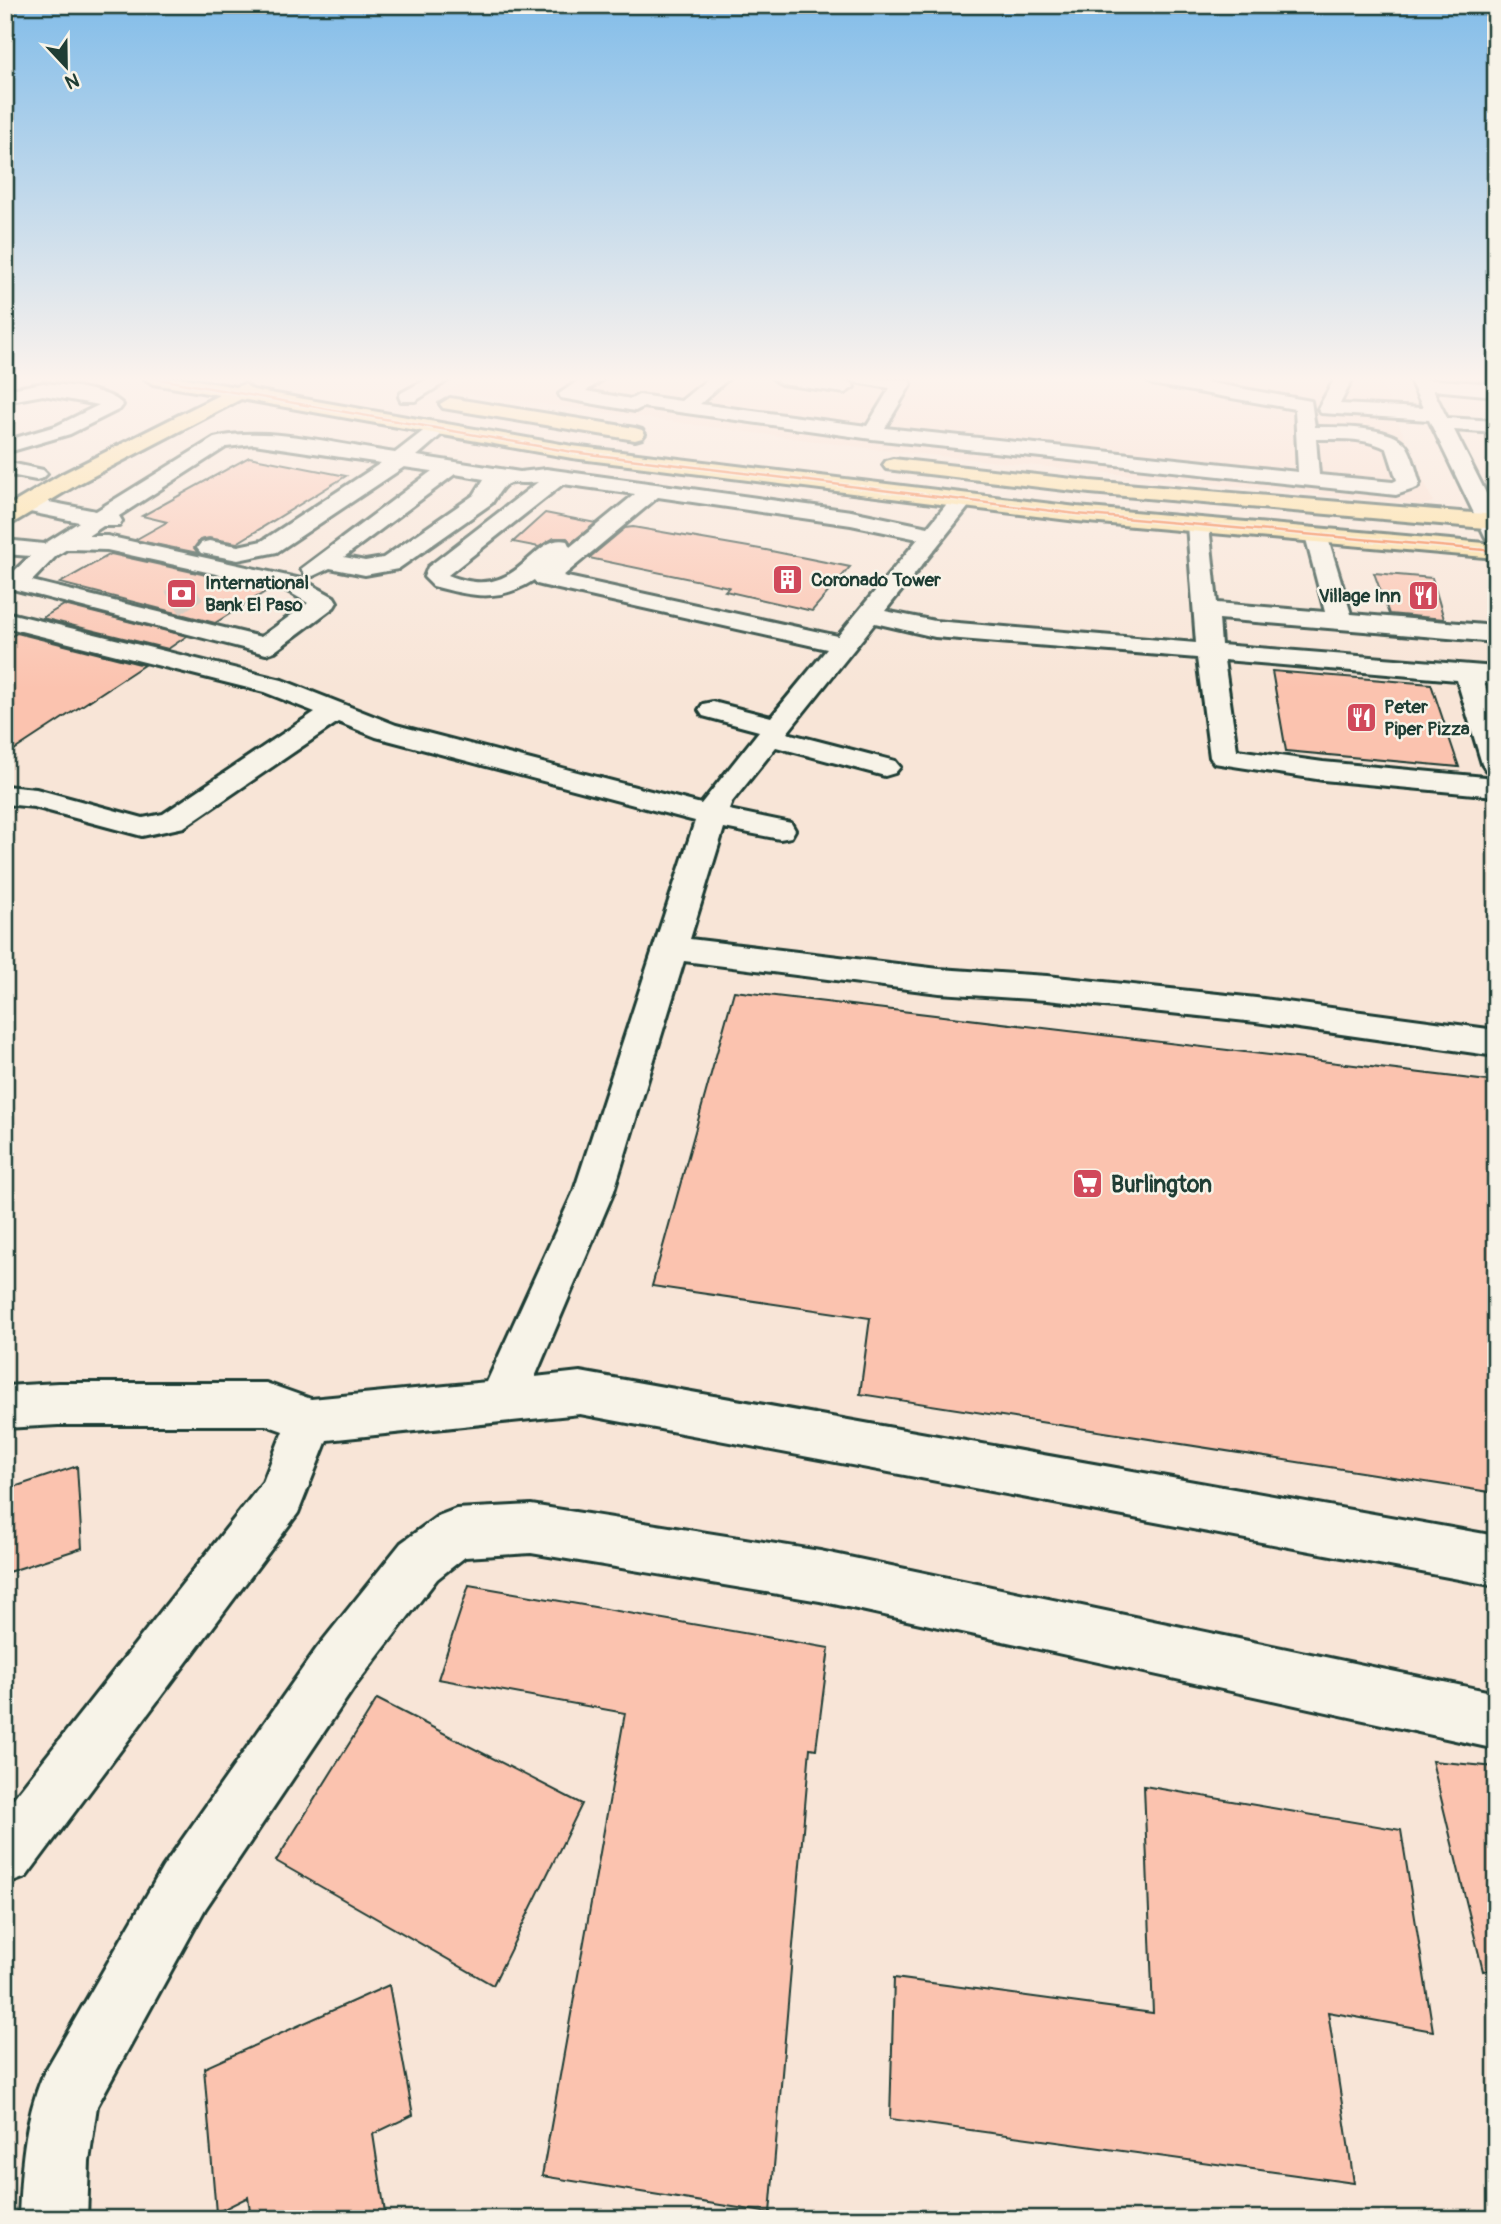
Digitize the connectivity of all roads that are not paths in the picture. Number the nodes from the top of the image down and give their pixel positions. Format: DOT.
graph roads {
  1 [pos="21,482"];
  2 [pos="69,482"];
  3 [pos="159,482"];
  4 [pos="367,482"];
  5 [pos="431,482"];
  6 [pos="494,482"];
  7 [pos="545,482"];
  8 [pos="589,482"];
  9 [pos="650,482"];
  10 [pos="814,482"];
  11 [pos="1046,482"];
  12 [pos="1241,482"];
  13 [pos="1326,482"];
  14 [pos="1409,482"];
  15 [pos="1471,482"];
  16 [pos="1057,483"];
  17 [pos="1090,487"];
  18 [pos="5,490"];
  19 [pos="641,490"];
  20 [pos="962,500"];
  21 [pos="1242,501"];
  22 [pos="28,505"];
  23 [pos="1077,514"];
  24 [pos="100,518"];
  25 [pos="5,519"];
  26 [pos="1198,525"];
  27 [pos="1494,527"];
  28 [pos="934,535"];
  29 [pos="1316,535"];
  30 [pos="55,546"];
  31 [pos="5,547"];
  32 [pos="1496,551"];
  33 [pos="325,560"];
  34 [pos="224,569"];
  35 [pos="199,584"];
  36 [pos="292,584"];
  37 [pos="173,603"];
  38 [pos="1206,610"];
  39 [pos="870,615"];
  40 [pos="149,617"];
  41 [pos="5,619"];
  42 [pos="1340,621"];
  43 [pos="1496,634"];
  44 [pos="846,645"];
  45 [pos="1209,650"];
  46 [pos="1468,672"];
  47 [pos="1496,675"];
  48 [pos="713,710"];
  49 [pos="335,711"];
  50 [pos="773,732"];
  51 [pos="1496,764"];
  52 [pos="885,767"];
  53 [pos="1496,787"];
  54 [pos="5,795"];
  55 [pos="712,816"];
  56 [pos="779,830"];
  57 [pos="671,947"];
  58 [pos="1496,1043"];
  59 [pos="501,1401"];
  60 [pos="5,1407"];
  61 [pos="311,1420"];
  62 [pos="1496,1561"];
  63 [pos="1496,1721"];
  64 [pos="5,1856"];
  65 [pos="53,2219"];
  1 -- 18 [label="main road"];
  2 -- 22 [label="main road"];
  3 -- 24 [label="street"];
  4 -- 24 [label="street"];
  5 -- 33 [label="street"];
  6 -- 33 [label="street"];
  7 -- 19 [label="street"];
  8 -- 19 [label="street"];
  9 -- 19 [label="street"];
  10 -- 20 [label="main road"];
  11 -- 16 [label="main road"];
  12 -- 21 [label="street"];
  13 -- 14 [label="street"];
  15 -- 27 [label="street"];
  16 -- 17 [label="main road"];
  17 -- 21 [label="main road"];
  17 -- 23 [label="main road"];
  19 -- 28 [label="street"];
  19 -- 44 [label="street"];
  20 -- 23 [label="main road"];
  20 -- 28 [label="street"];
  21 -- 27 [label="main road"];
  22 -- 24 [label="street"];
  22 -- 25 [label="main road"];
  23 -- 26 [label="main road"];
  24 -- 30 [label="street"];
  26 -- 29 [label="main road"];
  26 -- 38 [label="street"];
  28 -- 39 [label="street"];
  29 -- 32 [label="main road"];
  29 -- 42 [label="street"];
  30 -- 31 [label="street"];
  30 -- 34 [label="street"];
  30 -- 40 [label="street"];
  33 -- 36 [label="street"];
  34 -- 35 [label="street"];
  34 -- 36 [label="street"];
  36 -- 40 [label="street"];
  37 -- 40 [label="street"];
  38 -- 42 [label="street"];
  38 -- 45 [label="street"];
  39 -- 44 [label="street"];
  39 -- 45 [label="street"];
  41 -- 49 [label="street"];
  42 -- 43 [label="street"];
  44 -- 50 [label="street"];
  45 -- 46 [label="street"];
  45 -- 53 [label="street"];
  46 -- 47 [label="street"];
  46 -- 51 [label="street"];
  48 -- 50 [label="street"];
  49 -- 54 [label="street"];
  49 -- 55 [label="street"];
  50 -- 52 [label="street"];
  50 -- 55 [label="street"];
  55 -- 56 [label="street"];
  55 -- 57 [label="street"];
  57 -- 58 [label="street"];
  57 -- 59 [label="street"];
  59 -- 61 [label="street"];
  59 -- 62 [label="street"];
  60 -- 61 [label="street"];
  61 -- 64 [label="street"];
  63 -- 65 [label="street"];
}
